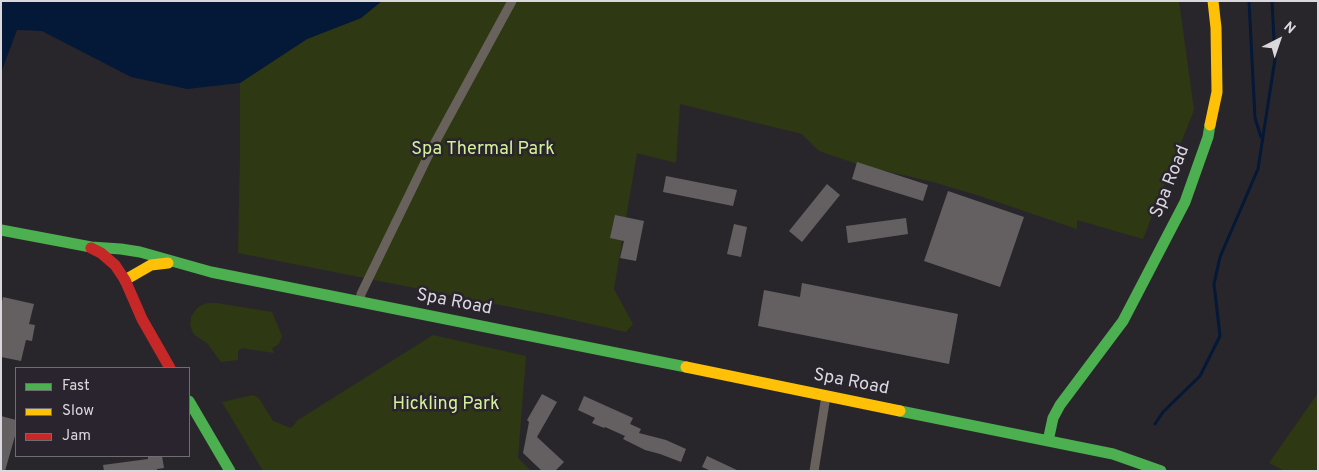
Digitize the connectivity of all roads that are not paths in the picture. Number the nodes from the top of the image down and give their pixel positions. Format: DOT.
graph roads {
  1 [pos="512,1"];
  2 [pos="1212,1"];
  3 [pos="1,230"];
  4 [pos="91,248"];
  5 [pos="173,262"];
  6 [pos="126,280"];
  7 [pos="360,302"];
  8 [pos="169,367"];
  9 [pos="826,396"];
  10 [pos="190,403"];
  11 [pos="1048,441"];
  12 [pos="230,471"];
  13 [pos="814,471"];
  14 [pos="1161,471"];
  1 -- 7 [label="street"];
  2 -- 11 [label="main road, Spa Road"];
  3 -- 4 [label="main road, Spa Road"];
  4 -- 5 [label="main road, Spa Road"];
  4 -- 6 [label="main road, Spa Road"];
  5 -- 6 [label="main road, Spa Road"];
  5 -- 7 [label="main road, Spa Road"];
  6 -- 8 [label="main road"];
  7 -- 9 [label="main road, Spa Road"];
  9 -- 11 [label="main road, Spa Road"];
  9 -- 13 [label="street"];
  10 -- 12 [label="main road"];
  11 -- 14 [label="main road"];
}
